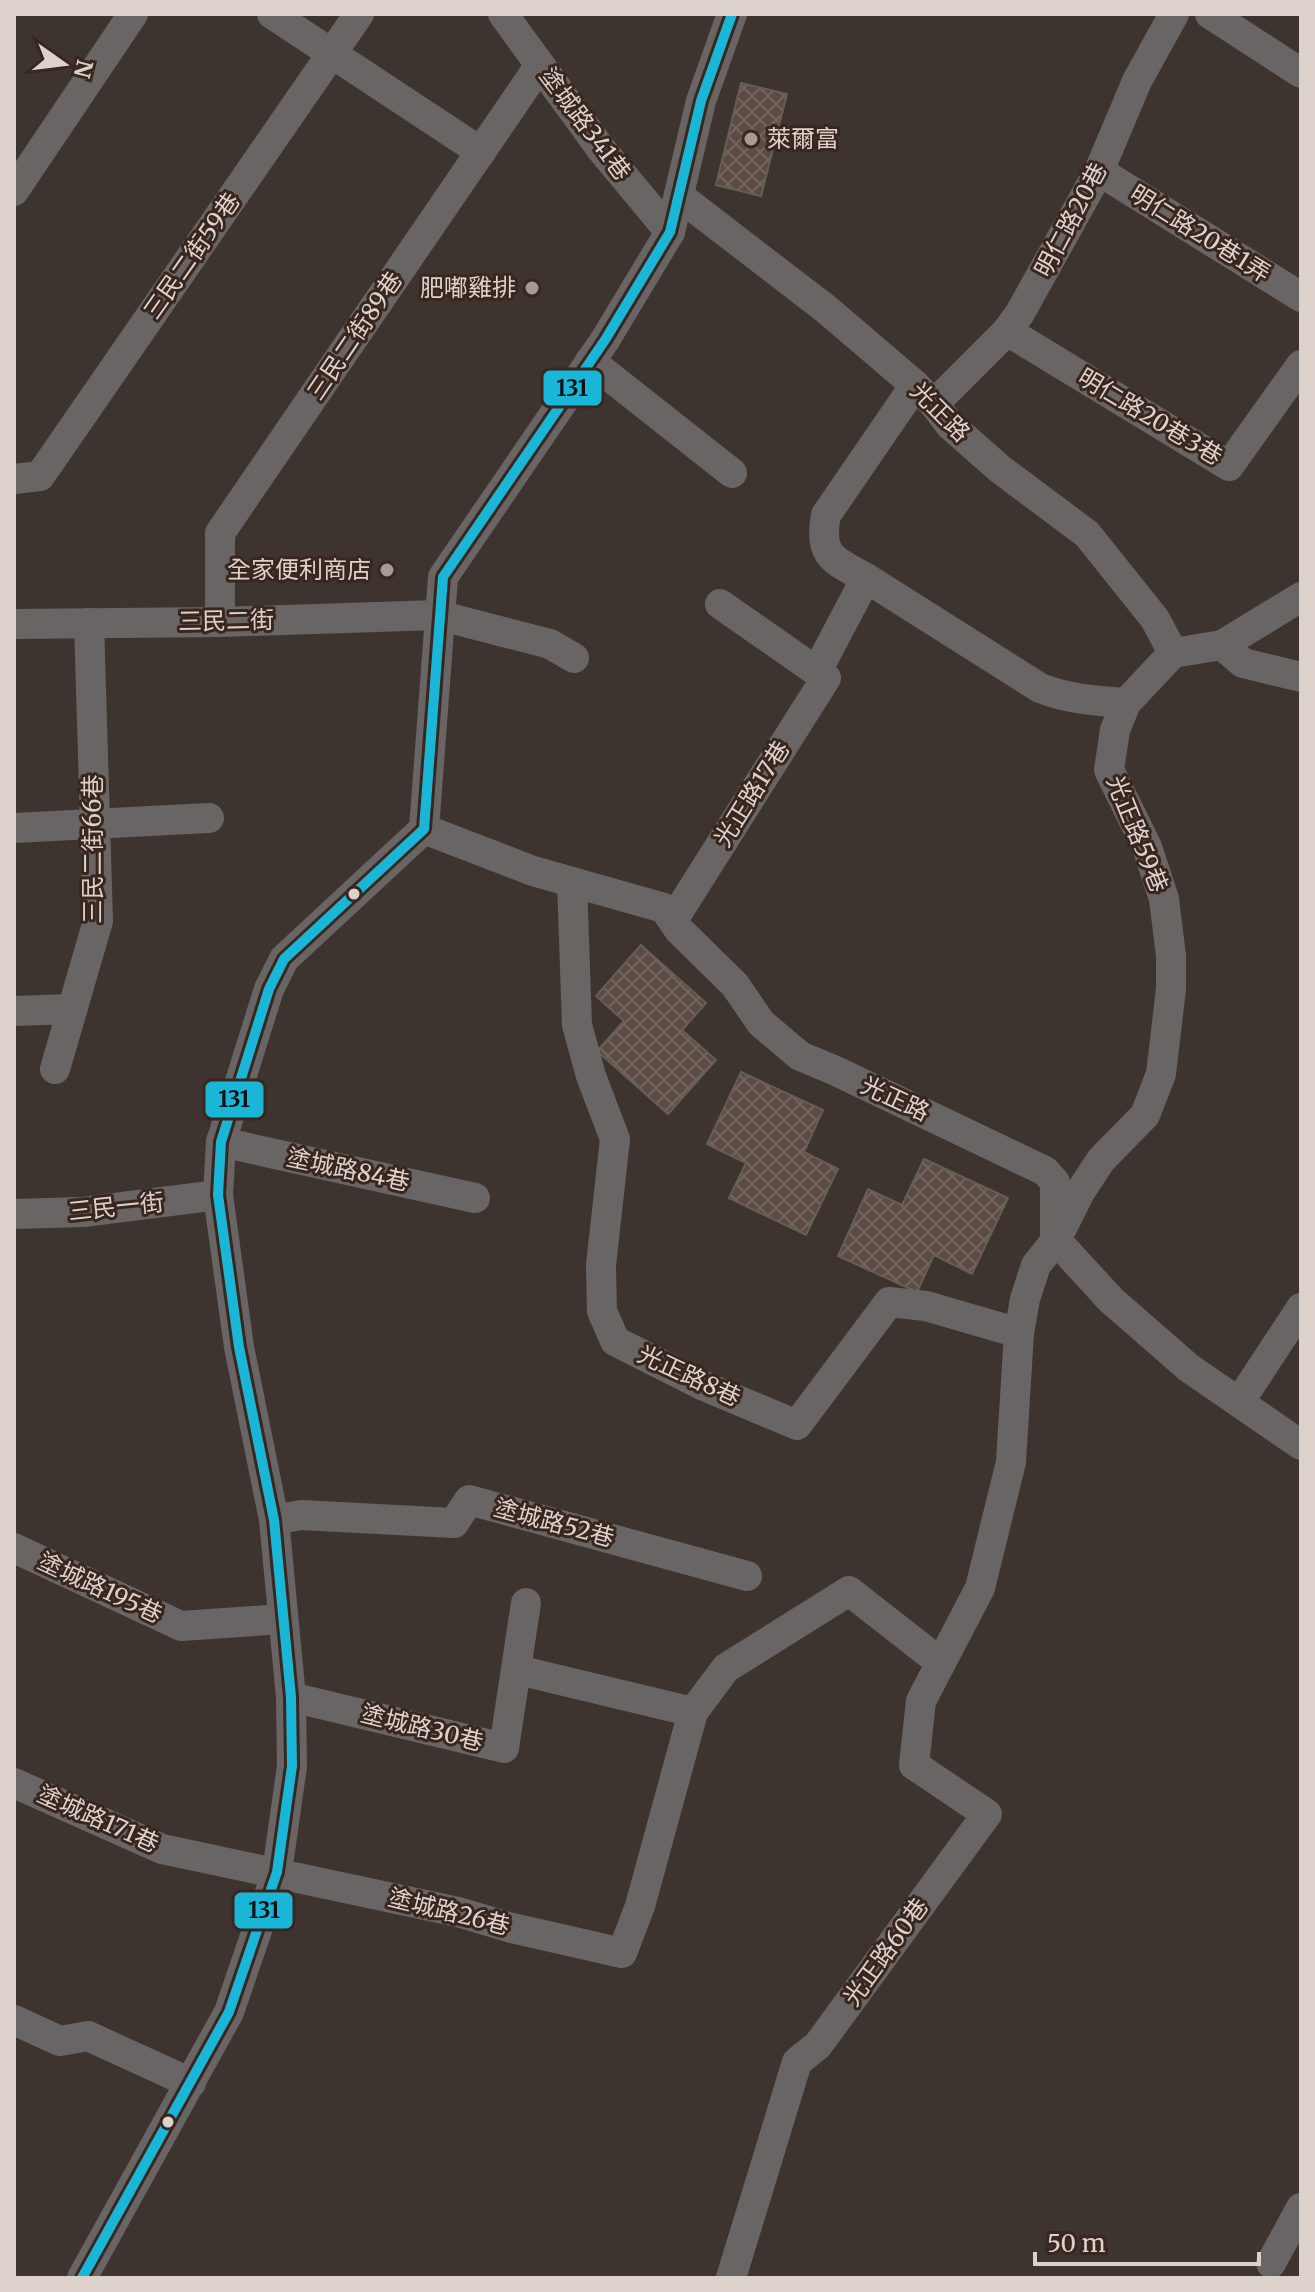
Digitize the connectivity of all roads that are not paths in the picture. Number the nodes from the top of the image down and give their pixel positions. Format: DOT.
graph roads {
  1 [pos="133,14"];
  2 [pos="272,14"];
  3 [pos="359,14"];
  4 [pos="503,14"];
  5 [pos="732,14"];
  6 [pos="1174,14"];
  7 [pos="1210,14"];
  8 [pos="331,54"];
  9 [pos="540,65"];
  10 [pos="1301,73"];
  11 [pos="481,152"];
  12 [pos="1099,171"];
  13 [pos="14,191"];
  14 [pos="679,196"];
  15 [pos="670,232"];
  16 [pos="1301,297"];
  17 [pos="1007,331"];
  18 [pos="590,361"];
  19 [pos="1301,365"];
  20 [pos="924,395"];
  21 [pos="732,473"];
  22 [pos="14,479"];
  23 [pos="866,578"];
  24 [pos="1301,597"];
  25 [pos="720,604"];
  26 [pos="438,615"];
  27 [pos="220,622"];
  28 [pos="89,623"];
  29 [pos="14,624"];
  30 [pos="565,644"];
  31 [pos="1222,645"];
  32 [pos="1173,653"];
  33 [pos="817,671"];
  34 [pos="1301,677"];
  35 [pos="1126,703"];
  36 [pos="209,818"];
  37 [pos="95,823"];
  38 [pos="14,828"];
  39 [pos="424,829"];
  40 [pos="572,882"];
  41 [pos="673,920"];
  42 [pos="72,1009"];
  43 [pos="14,1011"];
  44 [pos="55,1069"];
  45 [pos="221,1142"];
  46 [pos="1101,1160"];
  47 [pos="218,1195"];
  48 [pos="475,1198"];
  49 [pos="14,1214"];
  50 [pos="1056,1240"];
  51 [pos="1301,1308"];
  52 [pos="1019,1333"];
  53 [pos="1240,1401"];
  54 [pos="1301,1445"];
  55 [pos="274,1520"];
  56 [pos="14,1548"];
  57 [pos="747,1576"];
  58 [pos="526,1603"];
  59 [pos="283,1619"];
  60 [pos="941,1663"];
  61 [pos="518,1670"];
  62 [pos="291,1697"];
  63 [pos="693,1712"];
  64 [pos="14,1783"];
  65 [pos="277,1872"];
  66 [pos="14,2020"];
  67 [pos="191,2083"];
  68 [pos="1301,2208"];
  69 [pos="1271,2263"];
  70 [pos="82,2278"];
  71 [pos="731,2278"];
  1 -- 13 [label="street"];
  2 -- 8 [label="street"];
  3 -- 8 [label="street, 三民二街59巷"];
  4 -- 9 [label="street, 塗城路341巷"];
  5 -- 14 [label="street"];
  6 -- 12 [label="street, 明仁路20巷"];
  7 -- 10 [label="street"];
  8 -- 11 [label="street"];
  8 -- 22 [label="street, 三民二街59巷"];
  9 -- 11 [label="street, 三民二街89巷"];
  9 -- 15 [label="street, 塗城路341巷"];
  11 -- 27 [label="street, 三民二街89巷"];
  12 -- 16 [label="street, 明仁路20巷1弄"];
  12 -- 17 [label="street, 明仁路20巷"];
  14 -- 15 [label="street"];
  14 -- 20 [label="street, 光正路"];
  15 -- 18 [label="street"];
  17 -- 19 [label="street, 明仁路20巷3巷"];
  17 -- 20 [label="street, 明仁路20巷"];
  18 -- 21 [label="street"];
  18 -- 26 [label="street"];
  20 -- 23 [label="street"];
  20 -- 32 [label="street, 光正路"];
  23 -- 33 [label="street, 光正路17巷"];
  23 -- 35 [label="street"];
  24 -- 31 [label="street"];
  25 -- 33 [label="street"];
  26 -- 27 [label="street, 三民二街"];
  26 -- 30 [label="street, 三民二街"];
  26 -- 39 [label="street"];
  27 -- 28 [label="street, 三民二街"];
  28 -- 29 [label="street, 三民二街"];
  28 -- 37 [label="street, 三民二街66巷"];
  31 -- 32 [label="street"];
  31 -- 34 [label="street"];
  32 -- 35 [label="street, 光正路59巷"];
  33 -- 41 [label="street, 光正路17巷"];
  35 -- 46 [label="street, 光正路59巷"];
  36 -- 37 [label="street"];
  37 -- 38 [label="street"];
  37 -- 42 [label="street, 三民二街66巷"];
  39 -- 40 [label="street, 光正路"];
  39 -- 45 [label="street"];
  40 -- 41 [label="street, 光正路"];
  40 -- 52 [label="street, 光正路8巷"];
  41 -- 50 [label="street, 光正路"];
  42 -- 43 [label="street"];
  42 -- 44 [label="street, 三民二街66巷"];
  45 -- 47 [label="street"];
  45 -- 48 [label="street, 塗城路84巷"];
  46 -- 50 [label="street, 光正路60巷"];
  47 -- 49 [label="street, 三民一街"];
  47 -- 55 [label="street"];
  50 -- 52 [label="street, 光正路60巷"];
  50 -- 53 [label="street"];
  51 -- 53 [label="street"];
  52 -- 60 [label="street, 光正路60巷"];
  53 -- 54 [label="street"];
  55 -- 57 [label="street, 塗城路52巷"];
  55 -- 59 [label="street"];
  56 -- 59 [label="street, 塗城路195巷"];
  58 -- 61 [label="street, 塗城路30巷"];
  59 -- 62 [label="street"];
  60 -- 63 [label="street"];
  60 -- 71 [label="street, 光正路60巷"];
  61 -- 62 [label="street, 塗城路30巷"];
  61 -- 63 [label="street"];
  62 -- 65 [label="street"];
  63 -- 65 [label="street, 塗城路26巷"];
  64 -- 65 [label="street, 塗城路171巷"];
  65 -- 67 [label="street"];
  66 -- 67 [label="street"];
  67 -- 70 [label="street"];
  68 -- 69 [label="street"];
}
